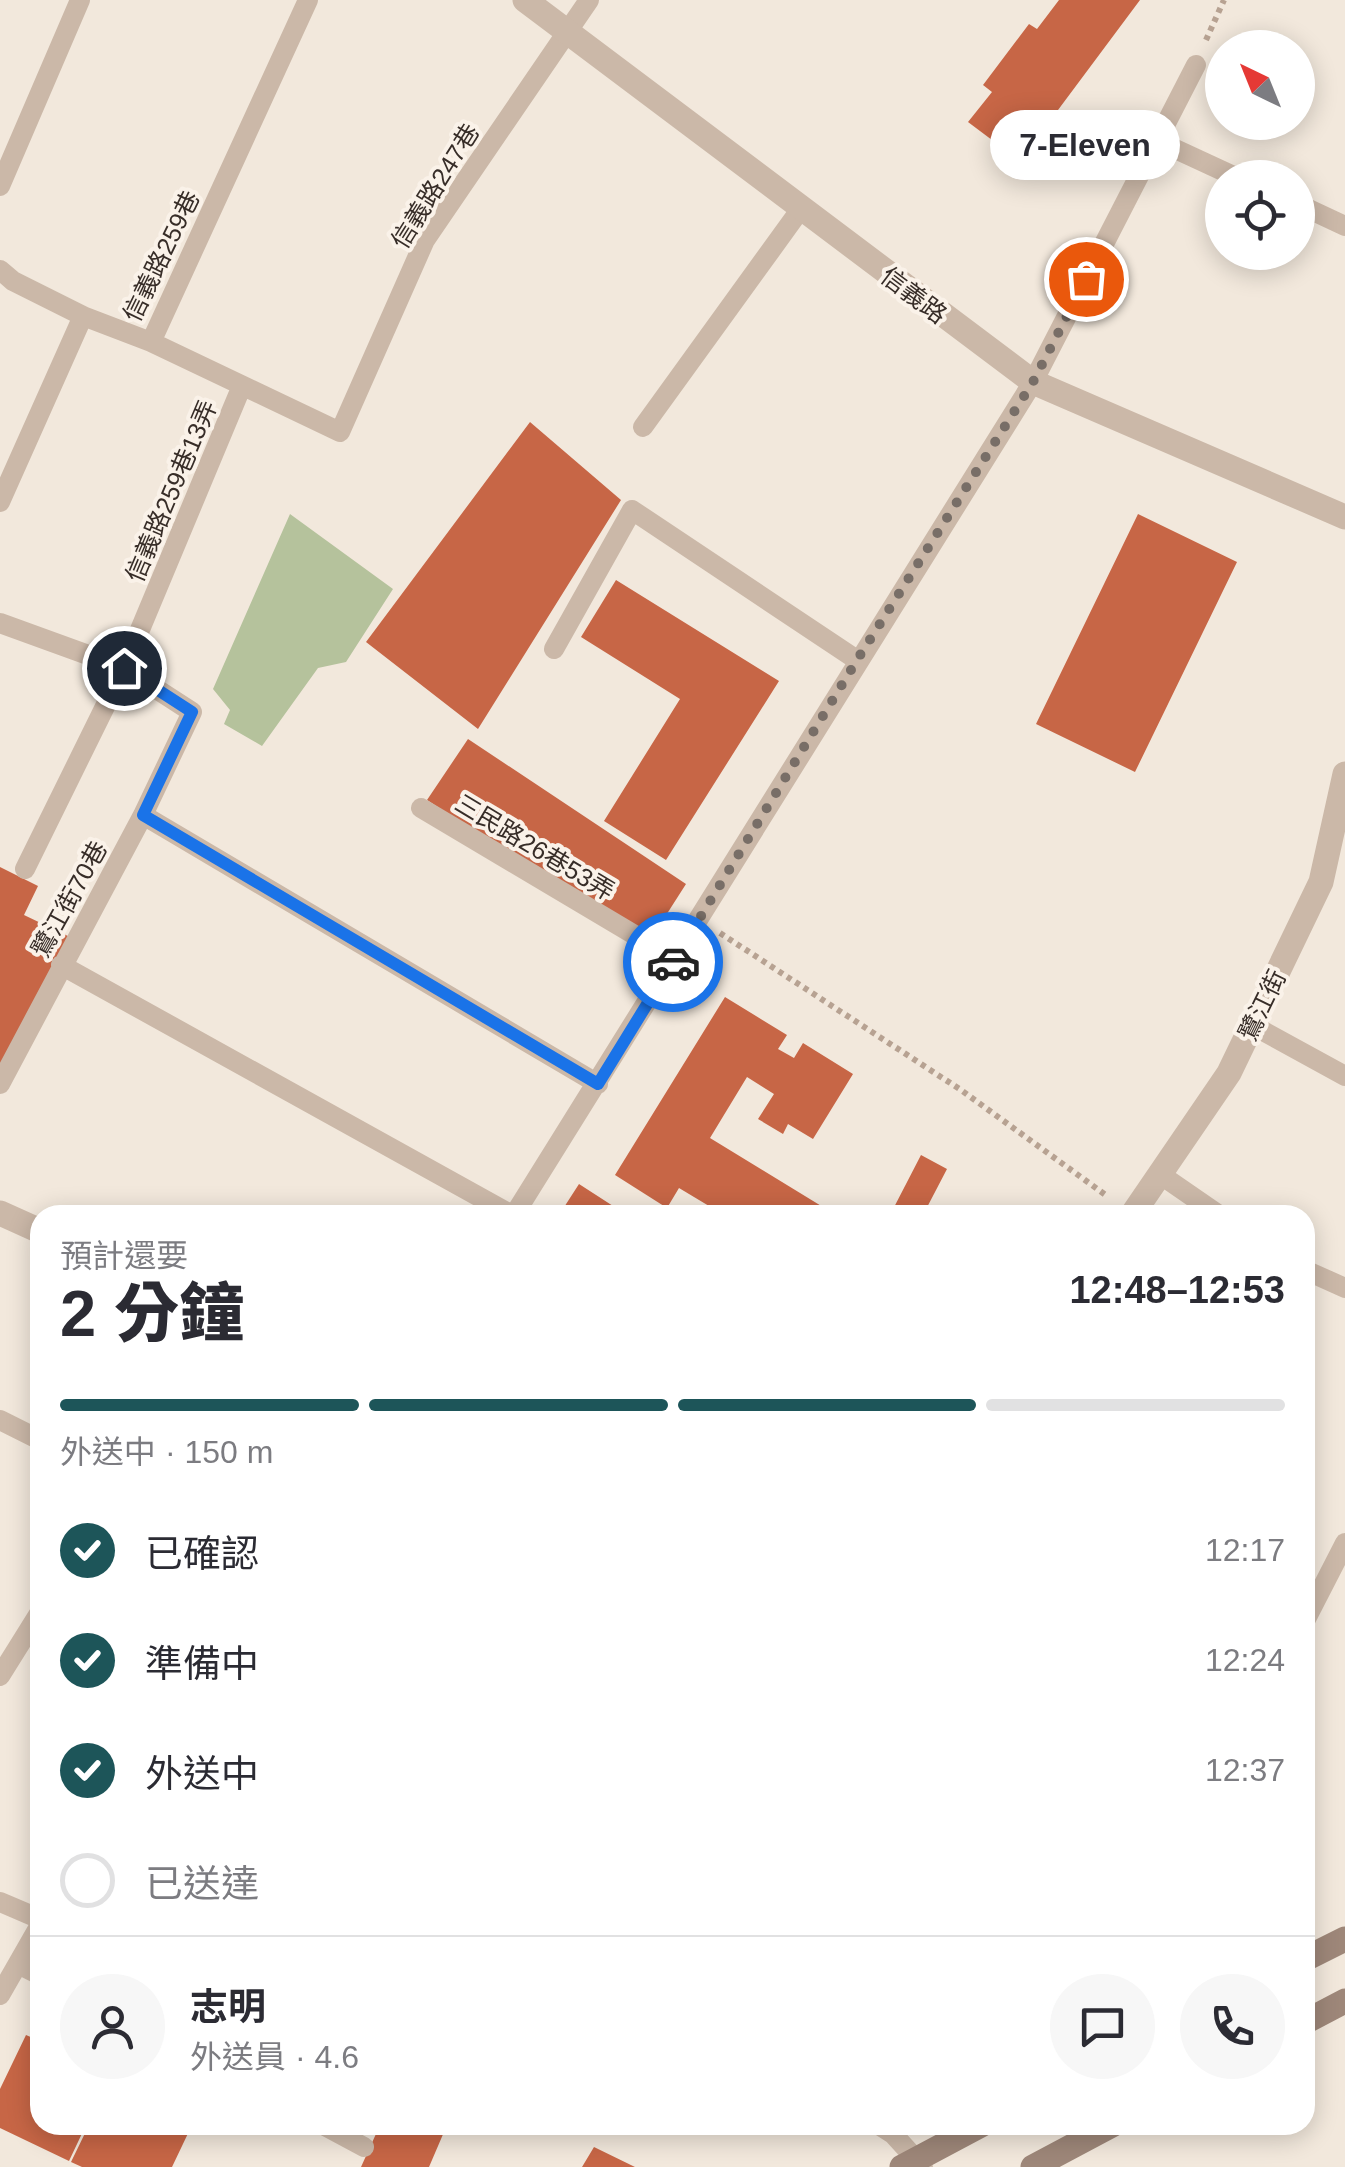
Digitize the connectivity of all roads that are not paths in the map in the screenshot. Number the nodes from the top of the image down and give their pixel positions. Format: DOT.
graph roads {
  1 [pos="80,0"];
  2 [pos="308,0"];
  3 [pos="525,0"];
  4 [pos="589,0"];
  5 [pos="567,30"];
  6 [pos="1196,65"];
  7 [pos="1158,141"];
  8 [pos="1205,163"];
  9 [pos="0,186"];
  10 [pos="800,210"];
  11 [pos="1315,212"];
  12 [pos="1345,226"];
  13 [pos="0,270"];
  14 [pos="83,316"];
  15 [pos="151,342"];
  16 [pos="1033,382"];
  17 [pos="241,388"];
  18 [pos="644,427"];
  19 [pos="0,502"];
  20 [pos="1345,517"];
  21 [pos="0,624"];
  22 [pos="554,649"];
  23 [pos="857,660"];
  24 [pos="124,668"];
  25 [pos="1345,774"];
  26 [pos="422,808"];
  27 [pos="143,815"];
  28 [pos="1337,849"];
  29 [pos="25,869"];
  30 [pos="674,960"];
  31 [pos="61,964"];
  32 [pos="1252,1025"];
  33 [pos="1345,1076"];
  34 [pos="0,1084"];
  35 [pos="598,1084"];
  36 [pos="1161,1174"];
  37 [pos="495,1205"];
  38 [pos="519,1205"];
  39 [pos="1130,1205"];
  40 [pos="1206,1205"];
  41 [pos="0,1212"];
  42 [pos="30,1226"];
  43 [pos="1315,1274"];
  44 [pos="1345,1288"];
  45 [pos="0,1420"];
  46 [pos="30,1435"];
  47 [pos="1345,1544"];
  48 [pos="1315,1602"];
  49 [pos="30,1628"];
  50 [pos="0,1676"];
  51 [pos="0,1902"];
  52 [pos="30,1917"];
  53 [pos="1345,1939"];
  54 [pos="30,1941"];
  55 [pos="1315,1955"];
  56 [pos="18,1964"];
  57 [pos="30,1970"];
  58 [pos="0,1995"];
  59 [pos="1345,2000"];
  60 [pos="1315,2016"];
  61 [pos="342,2135"];
  62 [pos="891,2135"];
  63 [pos="964,2135"];
  64 [pos="1093,2135"];
  65 [pos="364,2147"];
  66 [pos="913,2165"];
  67 [pos="1033,2167"];
  1 -- 9 [label="lane"];
  2 -- 15 [label="lane, 信義路259巷"];
  3 -- 5 [label="street, 信義路"];
  4 -- 5 [label="lane, 信義路247巷"];
  5 -- 10 [label="street, 信義路"];
  5 -- 17 [label="lane, 信義路247巷"];
  6 -- 7 [label="lane"];
  7 -- 8 [label="lane"];
  7 -- 16 [label="lane"];
  10 -- 16 [label="street, 信義路"];
  10 -- 18 [label="lane"];
  11 -- 12 [label="lane"];
  13 -- 14 [label="lane"];
  14 -- 15 [label="lane, 信義路259巷"];
  14 -- 19 [label="lane, 信義路259巷"];
  15 -- 17 [label="lane"];
  16 -- 20 [label="street, 信義路"];
  16 -- 23 [label="lane"];
  17 -- 24 [label="lane, 信義路259巷13弄"];
  21 -- 24 [label="lane, 鷺江街70巷"];
  22 -- 23 [label="lane"];
  23 -- 30 [label="lane"];
  24 -- 27 [label="lane, 鷺江街70巷"];
  24 -- 29 [label="lane, 信義路259巷13弄"];
  25 -- 28 [label="street, 鷺江街"];
  26 -- 30 [label="lane, 三民路26巷53弄"];
  27 -- 31 [label="lane, 鷺江街70巷"];
  27 -- 35 [label="lane"];
  28 -- 32 [label="street, 鷺江街"];
  30 -- 35 [label="lane"];
  31 -- 34 [label="lane, 鷺江街70巷"];
  31 -- 37 [label="lane"];
  32 -- 33 [label="lane"];
  32 -- 36 [label="street, 鷺江街"];
  35 -- 38 [label="lane"];
  36 -- 39 [label="street, 鷺江街"];
  36 -- 40 [label="lane"];
  41 -- 42 [label="street"];
  43 -- 44 [label="lane"];
  45 -- 46 [label="lane"];
  47 -- 48 [label="lane"];
  49 -- 50 [label="lane"];
  51 -- 52 [label="lane"];
  53 -- 55 [label="main road"];
  54 -- 56 [label="lane"];
  56 -- 57 [label="lane"];
  56 -- 58 [label="lane"];
  59 -- 60 [label="main road"];
  61 -- 65 [label="lane"];
  62 -- 66 [label="lane"];
  63 -- 66 [label="main road"];
  64 -- 67 [label="main road"];
}
